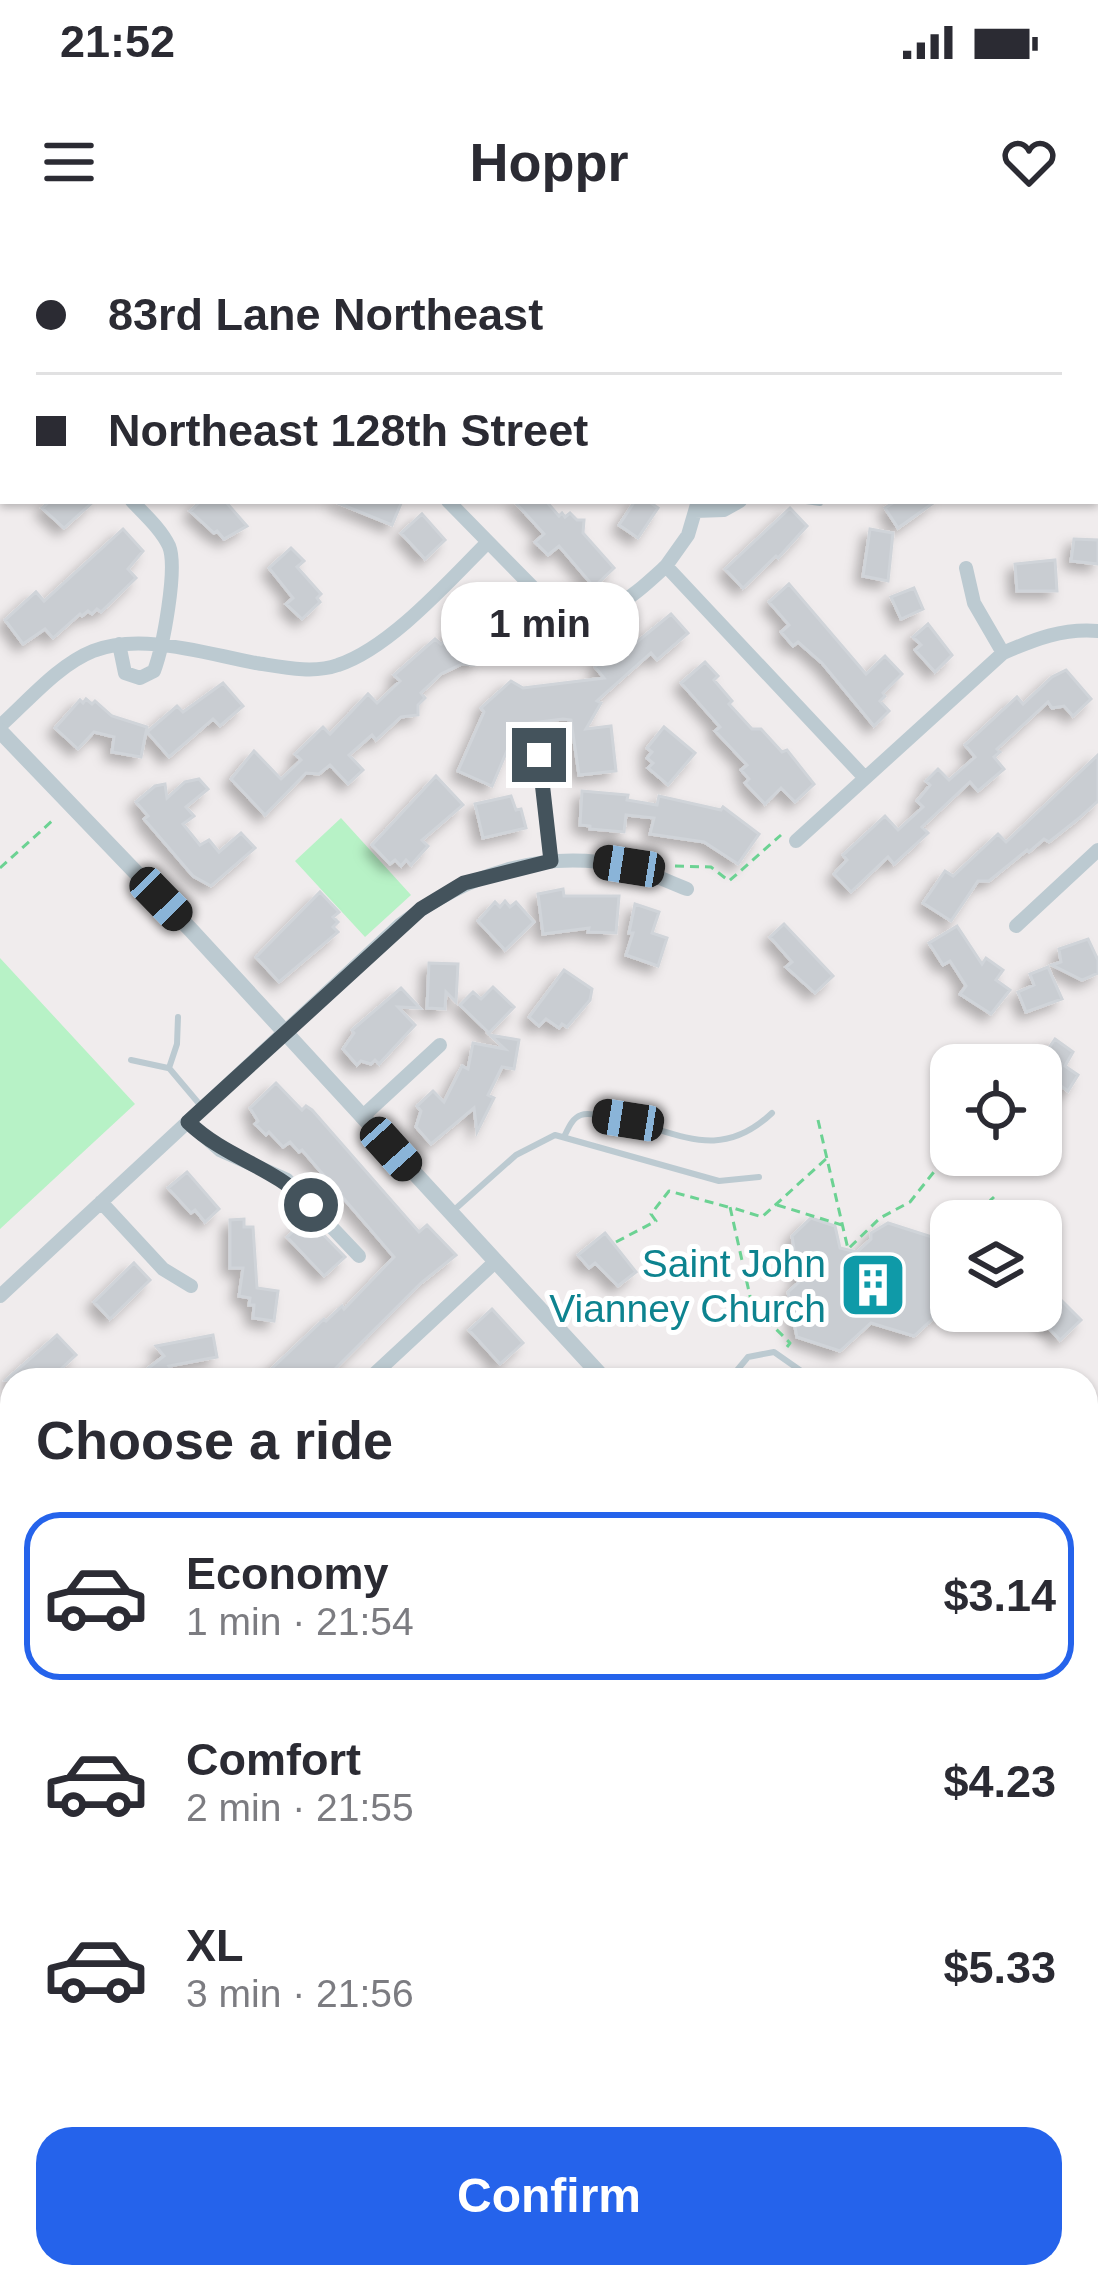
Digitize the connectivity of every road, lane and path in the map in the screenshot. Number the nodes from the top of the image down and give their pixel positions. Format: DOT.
graph roads {
  1 [pos="134,504"];
  2 [pos="451,504"];
  3 [pos="735,504"];
  4 [pos="697,506"];
  5 [pos="487,543"];
  6 [pos="666,566"];
  7 [pos="966,568"];
  8 [pos="1098,631"];
  9 [pos="119,644"];
  10 [pos="161,646"];
  11 [pos="1003,653"];
  12 [pos="0,728"];
  13 [pos="539,755"];
  14 [pos="865,778"];
  15 [pos="52,821"];
  16 [pos="789,838"];
  17 [pos="1098,850"];
  18 [pos="551,861"];
  19 [pos="666,866"];
  20 [pos="0,868"];
  21 [pos="687,889"];
  22 [pos="1016,926"];
  23 [pos="178,1017"];
  24 [pos="284,1033"];
  25 [pos="440,1045"];
  26 [pos="131,1060"];
  27 [pos="170,1068"];
  28 [pos="203,1109"];
  29 [pos="772,1113"];
  30 [pos="362,1117"];
  31 [pos="818,1120"];
  32 [pos="188,1122"];
  33 [pos="564,1137"];
  34 [pos="827,1158"];
  35 [pos="931,1176"];
  36 [pos="759,1177"];
  37 [pos="994,1197"];
  38 [pos="991,1200"];
  39 [pos="101,1202"];
  40 [pos="776,1204"];
  41 [pos="730,1208"];
  42 [pos="450,1214"];
  43 [pos="842,1225"];
  44 [pos="616,1242"];
  45 [pos="359,1256"];
  46 [pos="495,1262"];
  47 [pos="191,1286"];
  48 [pos="0,1296"];
  49 [pos="780,1356"];
  50 [pos="381,1368"];
  51 [pos="594,1368"];
  52 [pos="739,1368"];
  53 [pos="797,1368"];
  1 -- 10 [label="street"];
  2 -- 5 [label="street"];
  3 -- 4 [label="street"];
  4 -- 6 [label="street"];
  5 -- 6 [label="street"];
  5 -- 10 [label="street"];
  6 -- 14 [label="street"];
  7 -- 11 [label="street"];
  8 -- 11 [label="street"];
  9 -- 10 [label="street"];
  9 -- 10 [label="street"];
  9 -- 12 [label="street"];
  11 -- 14 [label="street"];
  12 -- 24 [label="street"];
  13 -- 18 [label="street"];
  14 -- 16 [label="street"];
  15 -- 20 [label="path"];
  16 -- 19 [label="path"];
  17 -- 22 [label="street"];
  18 -- 21 [label="street"];
  18 -- 24 [label="street"];
  23 -- 27 [label="lane"];
  24 -- 28 [label="street"];
  24 -- 30 [label="street"];
  25 -- 30 [label="street"];
  26 -- 27 [label="lane"];
  27 -- 28 [label="lane"];
  28 -- 32 [label="street"];
  29 -- 33 [label="lane"];
  30 -- 42 [label="street"];
  31 -- 34 [label="path"];
  32 -- 39 [label="street"];
  32 -- 45 [label="street"];
  33 -- 36 [label="lane"];
  33 -- 42 [label="lane"];
  34 -- 40 [label="path"];
  34 -- 43 [label="path"];
  35 -- 43 [label="path"];
  37 -- 38 [label="path"];
  39 -- 47 [label="street"];
  39 -- 48 [label="street"];
  40 -- 41 [label="path"];
  40 -- 43 [label="path"];
  41 -- 44 [label="path"];
  41 -- 49 [label="path"];
  42 -- 46 [label="street"];
  46 -- 50 [label="street"];
  46 -- 51 [label="street"];
  49 -- 52 [label="lane"];
  49 -- 53 [label="lane"];
}
